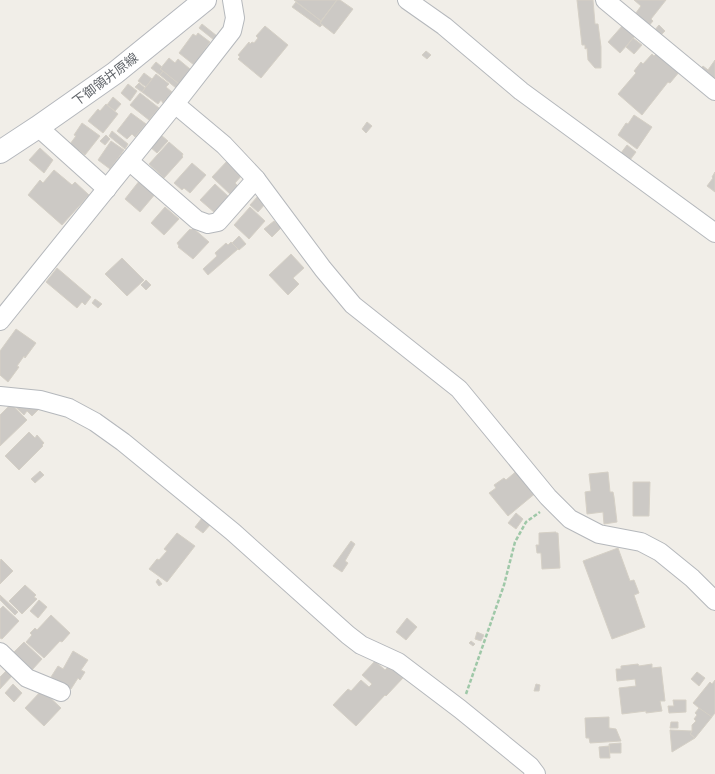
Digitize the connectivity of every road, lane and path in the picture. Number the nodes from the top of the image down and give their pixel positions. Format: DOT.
graph roads {
  1 [pos="205,0"];
  2 [pos="232,0"];
  3 [pos="408,0"];
  4 [pos="604,0"];
  5 [pos="715,91"];
  6 [pos="175,104"];
  7 [pos="38,128"];
  8 [pos="0,152"];
  9 [pos="129,161"];
  10 [pos="256,179"];
  11 [pos="107,189"];
  12 [pos="715,233"];
  13 [pos="1,316"];
  14 [pos="0,396"];
  15 [pos="553,502"];
  16 [pos="715,601"];
  17 [pos="0,652"];
  18 [pos="61,692"];
  19 [pos="460,709"];
  20 [pos="536,774"];
  1 -- 7 [label="main road, 下御領井原線"];
  2 -- 6 [label="street"];
  3 -- 12 [label="street"];
  4 -- 5 [label="street"];
  6 -- 9 [label="street"];
  6 -- 10 [label="street"];
  7 -- 8 [label="main road, 下御領井原線"];
  7 -- 11 [label="street"];
  9 -- 10 [label="street"];
  9 -- 11 [label="street"];
  10 -- 15 [label="street"];
  11 -- 13 [label="street"];
  14 -- 19 [label="street"];
  15 -- 16 [label="street"];
  15 -- 19 [label="path"];
  17 -- 18 [label="street"];
  19 -- 20 [label="street"];
}
